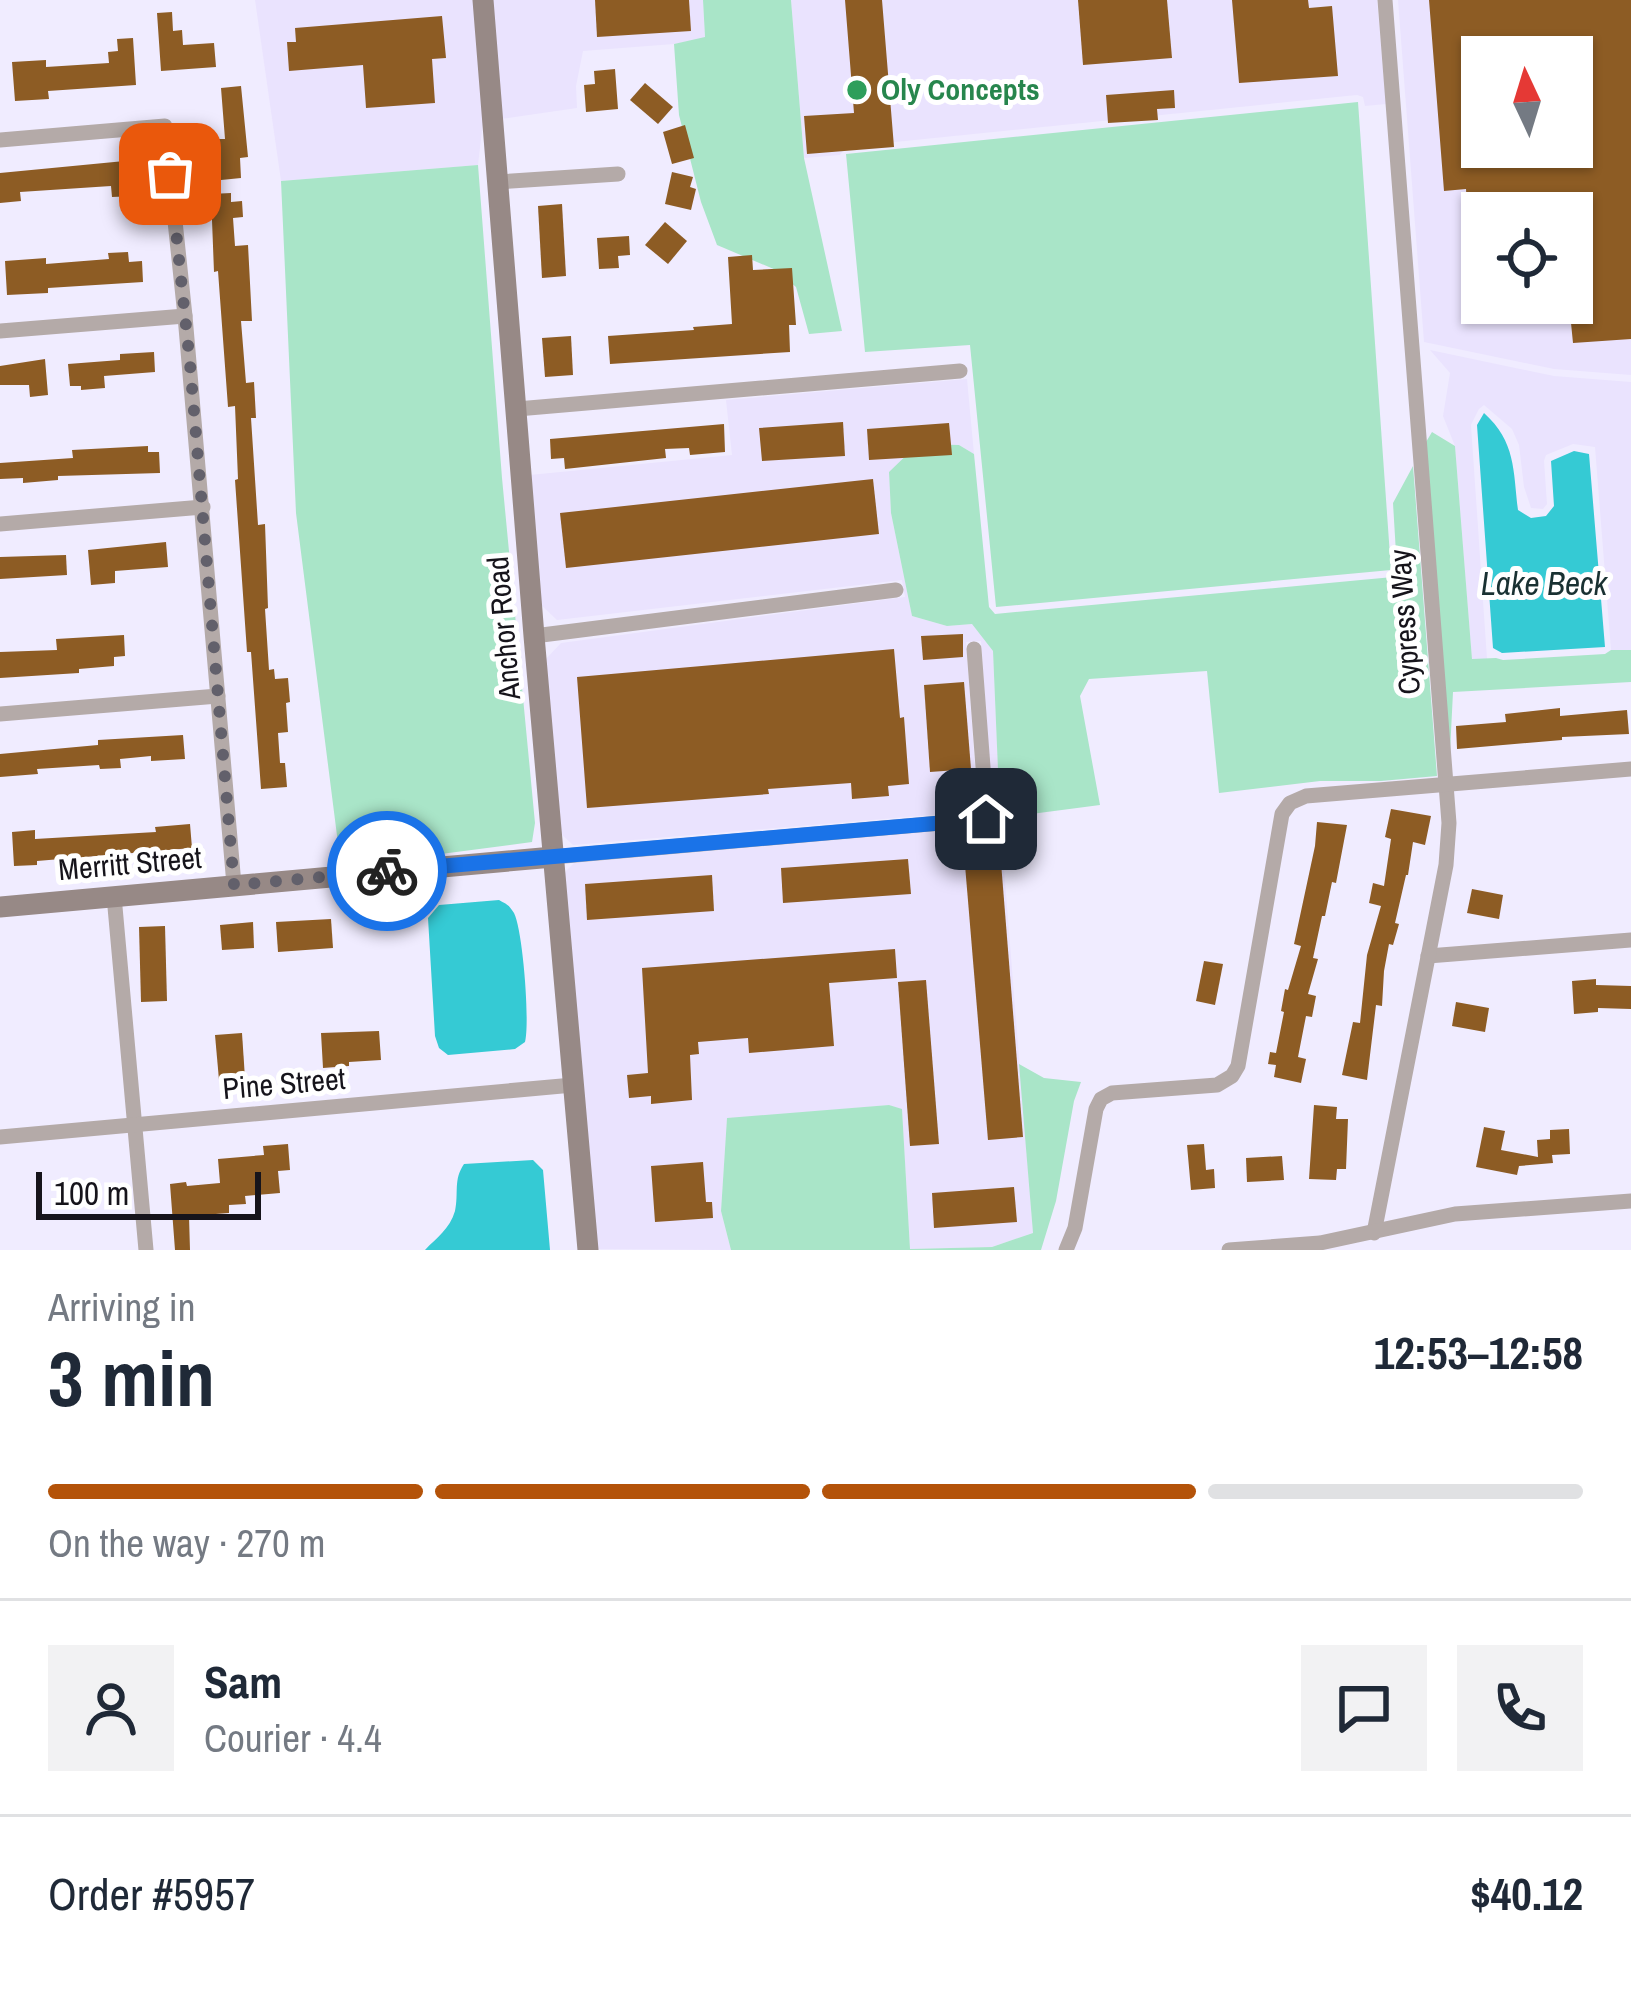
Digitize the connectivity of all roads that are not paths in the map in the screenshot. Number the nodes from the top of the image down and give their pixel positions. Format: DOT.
graph roads {
  1 [pos="483,0"];
  2 [pos="1385,0"];
  3 [pos="0,140"];
  4 [pos="618,174"];
  5 [pos="499,182"];
  6 [pos="185,316"];
  7 [pos="0,331"];
  8 [pos="960,371"];
  9 [pos="517,410"];
  10 [pos="202,507"];
  11 [pos="0,524"];
  12 [pos="896,590"];
  13 [pos="534,636"];
  14 [pos="974,650"];
  15 [pos="218,696"];
  16 [pos="0,714"];
  17 [pos="1631,770"];
  18 [pos="1445,784"];
  19 [pos="553,856"];
  20 [pos="234,885"];
  21 [pos="114,896"];
  22 [pos="0,907"];
  23 [pos="1631,940"];
  24 [pos="1428,956"];
  25 [pos="573,1085"];
  26 [pos="134,1125"];
  27 [pos="0,1137"];
  28 [pos="1631,1201"];
  29 [pos="1373,1233"];
  30 [pos="146,1250"];
  31 [pos="588,1250"];
  32 [pos="1066,1250"];
  33 [pos="1229,1250"];
  1 -- 5 [label="street, Anchor Road"];
  2 -- 18 [label="street, Cypress Way"];
  3 -- 6 [label="street"];
  4 -- 5 [label="street"];
  5 -- 9 [label="street, Anchor Road"];
  6 -- 7 [label="street"];
  6 -- 10 [label="street"];
  8 -- 9 [label="street"];
  9 -- 13 [label="street, Anchor Road"];
  10 -- 11 [label="street"];
  10 -- 15 [label="street"];
  12 -- 13 [label="street"];
  13 -- 19 [label="street, Anchor Road"];
  14 -- 19 [label="street"];
  15 -- 16 [label="street"];
  15 -- 20 [label="street"];
  17 -- 18 [label="street"];
  18 -- 24 [label="street, Cypress Way"];
  18 -- 32 [label="street"];
  19 -- 20 [label="street, Merritt Street"];
  19 -- 25 [label="street, Anchor Road"];
  20 -- 21 [label="street, Merritt Street"];
  21 -- 22 [label="street, Merritt Street"];
  21 -- 26 [label="street"];
  23 -- 24 [label="street"];
  24 -- 29 [label="street, Cypress Way"];
  25 -- 26 [label="street, Pine Street"];
  25 -- 31 [label="street, Anchor Road"];
  26 -- 27 [label="street, Pine Street"];
  26 -- 30 [label="street"];
  28 -- 29 [label="street"];
  29 -- 33 [label="street"];
}
